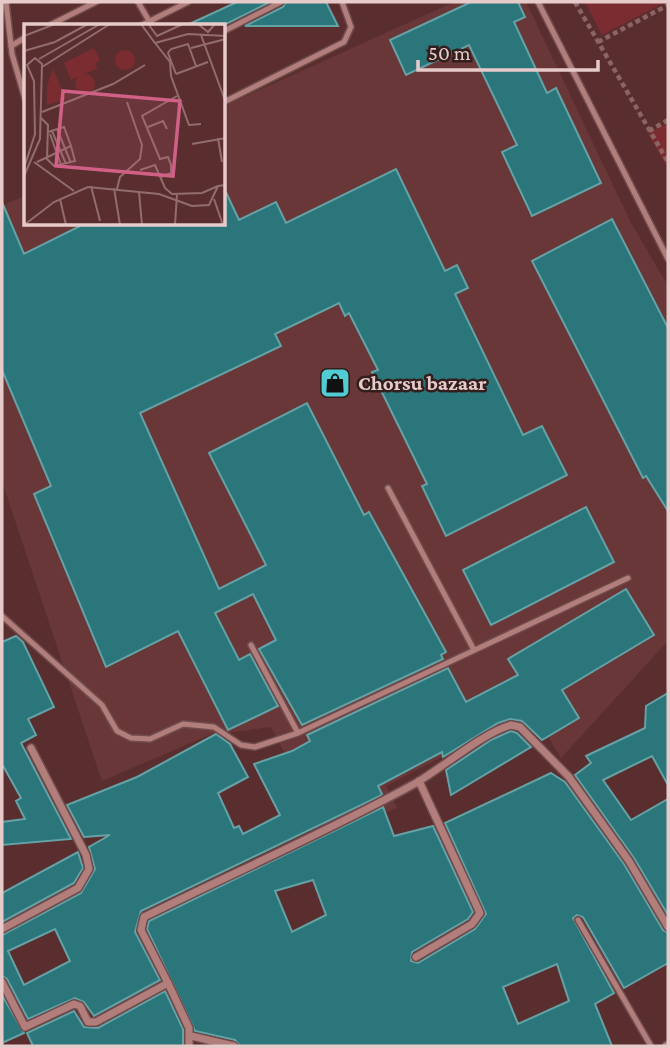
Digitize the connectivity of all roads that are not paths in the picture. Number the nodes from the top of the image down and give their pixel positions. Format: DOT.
graph roads {
  1 [pos="6,2"];
  2 [pos="96,2"];
  3 [pos="138,2"];
  4 [pos="188,2"];
  5 [pos="281,2"];
  6 [pos="342,2"];
  7 [pos="538,2"];
  8 [pos="52,24"];
  9 [pos="151,24"];
  10 [pos="226,30"];
  11 [pos="24,38"];
  12 [pos="10,46"];
  13 [pos="23,86"];
  14 [pos="226,101"];
  15 [pos="668,259"];
  16 [pos="388,488"];
  17 [pos="628,578"];
  18 [pos="2,616"];
  19 [pos="251,645"];
  20 [pos="474,650"];
  21 [pos="298,733"];
  22 [pos="31,748"];
  23 [pos="419,781"];
  24 [pos="578,920"];
  25 [pos="668,926"];
  26 [pos="2,929"];
  27 [pos="416,957"];
  28 [pos="2,982"];
  29 [pos="168,984"];
  30 [pos="191,1036"];
  31 [pos="189,1046"];
  32 [pos="234,1046"];
  33 [pos="651,1046"];
  1 -- 12 [label="lane"];
  2 -- 8 [label="lane"];
  3 -- 9 [label="lane"];
  4 -- 9 [label="lane"];
  5 -- 10 [label="lane"];
  6 -- 14 [label="lane"];
  7 -- 15 [label="lane"];
  11 -- 12 [label="lane"];
  12 -- 13 [label="lane"];
  16 -- 20 [label="lane"];
  17 -- 20 [label="lane"];
  18 -- 21 [label="lane"];
  19 -- 21 [label="lane"];
  20 -- 21 [label="lane"];
  22 -- 26 [label="street"];
  23 -- 25 [label="street"];
  23 -- 27 [label="street"];
  23 -- 29 [label="street"];
  24 -- 33 [label="lane"];
  28 -- 29 [label="street"];
  29 -- 30 [label="street"];
  30 -- 31 [label="street"];
  30 -- 32 [label="street"];
}
